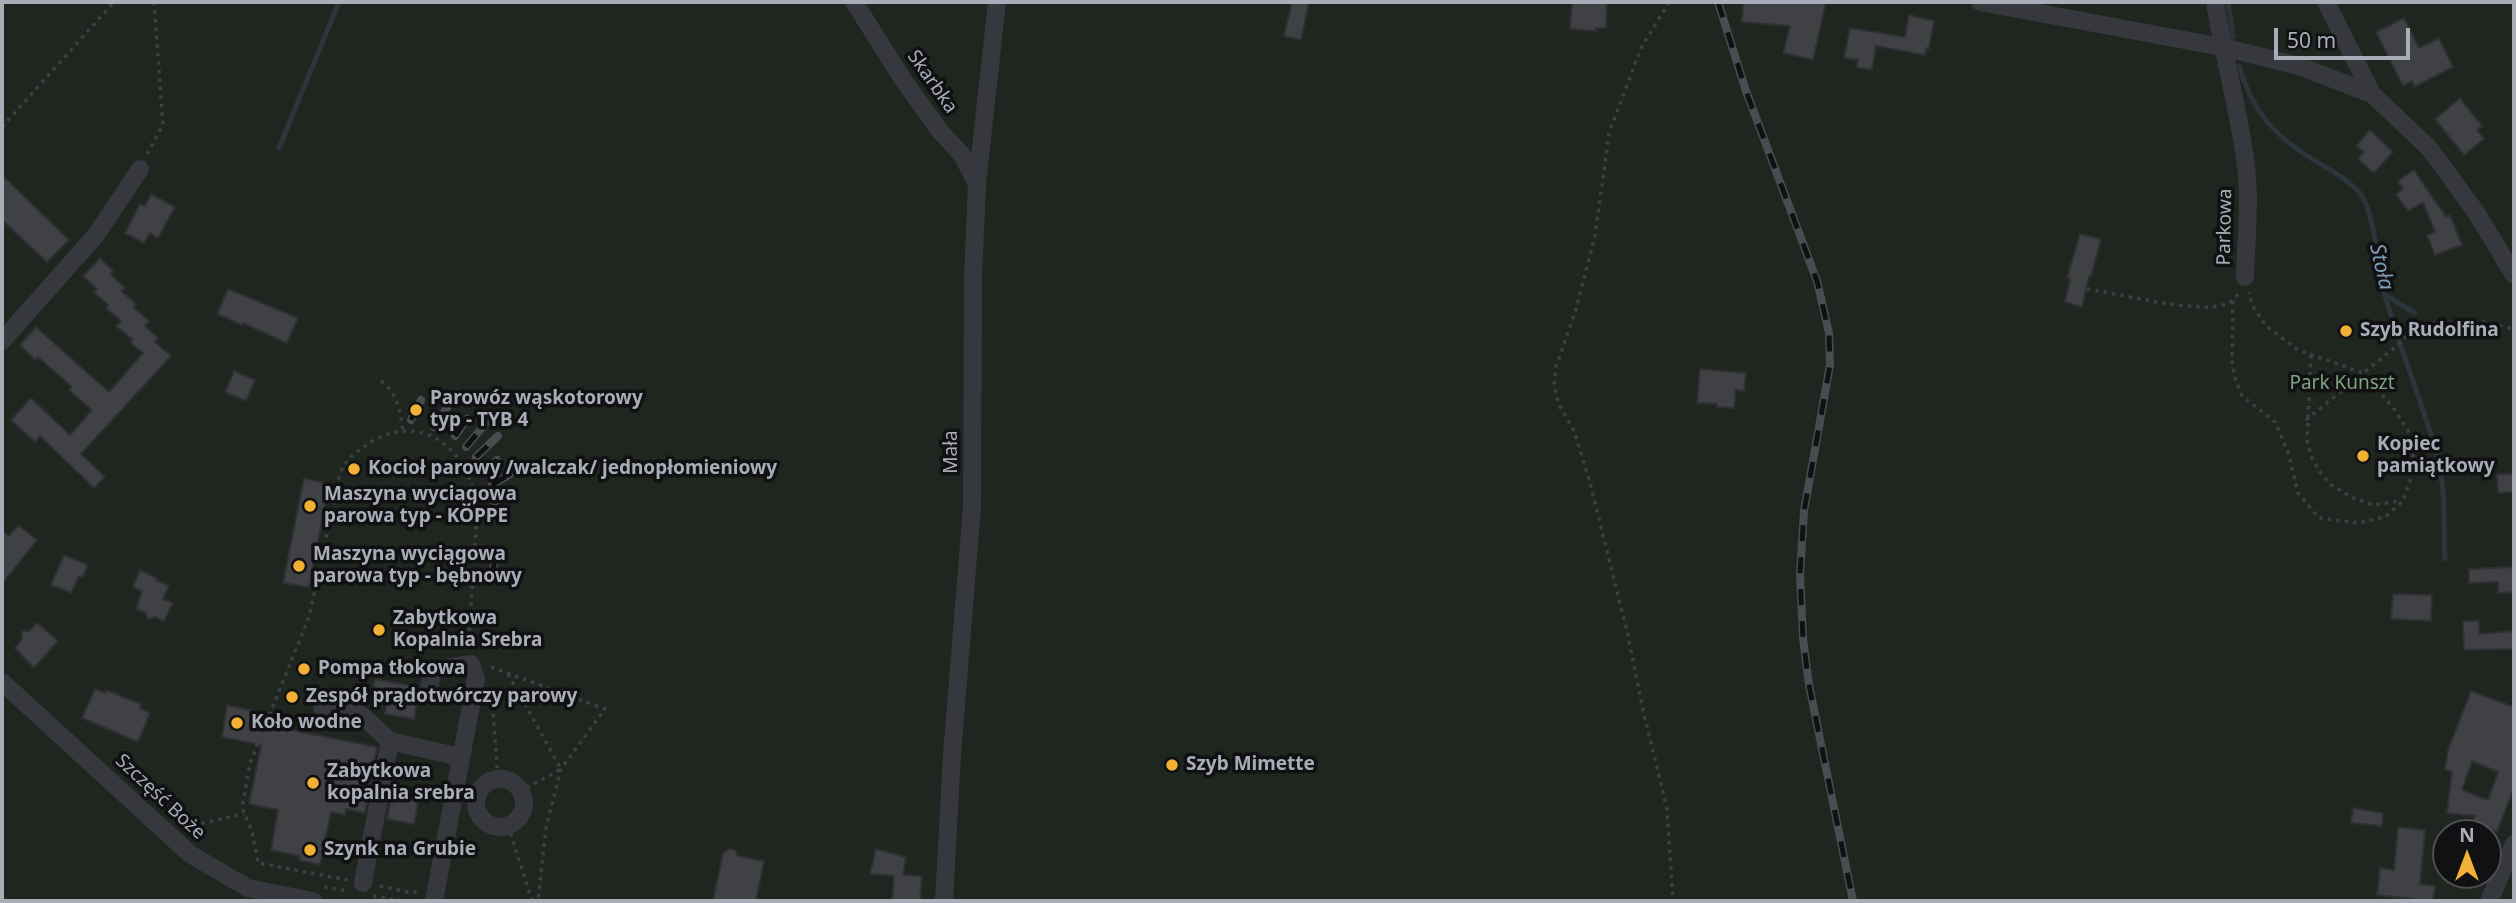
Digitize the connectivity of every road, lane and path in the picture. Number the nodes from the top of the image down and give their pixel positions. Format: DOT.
graph roads {
  1 [pos="114,2"];
  2 [pos="154,2"];
  3 [pos="853,2"];
  4 [pos="997,2"];
  5 [pos="1669,2"];
  6 [pos="1980,2"];
  7 [pos="2215,2"];
  8 [pos="2326,2"];
  9 [pos="2222,47"];
  10 [pos="2372,94"];
  11 [pos="2,127"];
  12 [pos="140,169"];
  13 [pos="977,184"];
  14 [pos="2514,275"];
  15 [pos="2245,277"];
  16 [pos="2087,289"];
  17 [pos="2233,301"];
  18 [pos="2514,329"];
  19 [pos="2,341"];
  20 [pos="2311,355"];
  21 [pos="2364,373"];
  22 [pos="381,381"];
  23 [pos="2306,421"];
  24 [pos="403,431"];
  25 [pos="2403,501"];
  26 [pos="471,664"];
  27 [pos="508,674"];
  28 [pos="490,679"];
  29 [pos="2,682"];
  30 [pos="428,692"];
  31 [pos="491,692"];
  32 [pos="322,707"];
  33 [pos="390,741"];
  34 [pos="460,757"];
  35 [pos="561,769"];
  36 [pos="498,779"];
  37 [pos="521,791"];
  38 [pos="477,809"];
  39 [pos="244,814"];
  40 [pos="448,825"];
  41 [pos="508,825"];
  42 [pos="188,836"];
  43 [pos="2514,844"];
  44 [pos="258,863"];
  45 [pos="258,870"];
  46 [pos="361,890"];
  47 [pos="313,893"];
  48 [pos="435,896"];
  49 [pos="402,901"];
  50 [pos="532,901"];
  51 [pos="538,901"];
  52 [pos="944,901"];
  53 [pos="1672,901"];
  54 [pos="2488,901"];
  1 -- 11 [label="path"];
  2 -- 12 [label="path"];
  3 -- 13 [label="street, Skarbka"];
  4 -- 13 [label="street, Mała"];
  5 -- 53 [label="path"];
  6 -- 9 [label="street"];
  7 -- 9 [label="street, Parkowa"];
  8 -- 10 [label="street"];
  9 -- 10 [label="street"];
  9 -- 15 [label="street, Parkowa"];
  10 -- 14 [label="street"];
  12 -- 19 [label="street"];
  13 -- 52 [label="street, Mała"];
  15 -- 17 [label="path, Parkowa"];
  15 -- 20 [label="path"];
  16 -- 17 [label="path"];
  17 -- 25 [label="path"];
  18 -- 21 [label="path"];
  20 -- 21 [label="path"];
  20 -- 23 [label="path"];
  21 -- 23 [label="path"];
  21 -- 25 [label="path"];
  22 -- 24 [label="path"];
  23 -- 25 [label="path"];
  24 -- 26 [label="path"];
  24 -- 39 [label="path"];
  26 -- 30 [label="street"];
  26 -- 34 [label="street"];
  27 -- 28 [label="path"];
  27 -- 35 [label="path"];
  27 -- 35 [label="path"];
  29 -- 47 [label="street, Szczęść Boże"];
  31 -- 36 [label="path"];
  32 -- 33 [label="street"];
  33 -- 34 [label="street"];
  33 -- 46 [label="street"];
  34 -- 40 [label="street"];
  35 -- 37 [label="path"];
  35 -- 51 [label="path"];
  36 -- 37 [label="street"];
  36 -- 38 [label="street"];
  37 -- 41 [label="street"];
  38 -- 40 [label="street"];
  38 -- 41 [label="street"];
  39 -- 42 [label="path"];
  39 -- 44 [label="path"];
  40 -- 48 [label="street"];
  41 -- 50 [label="path"];
  43 -- 54 [label="street"];
  44 -- 45 [label="path"];
  44 -- 46 [label="path"];
  46 -- 47 [label="path"];
  46 -- 48 [label="path"];
  46 -- 49 [label="path"];
}
